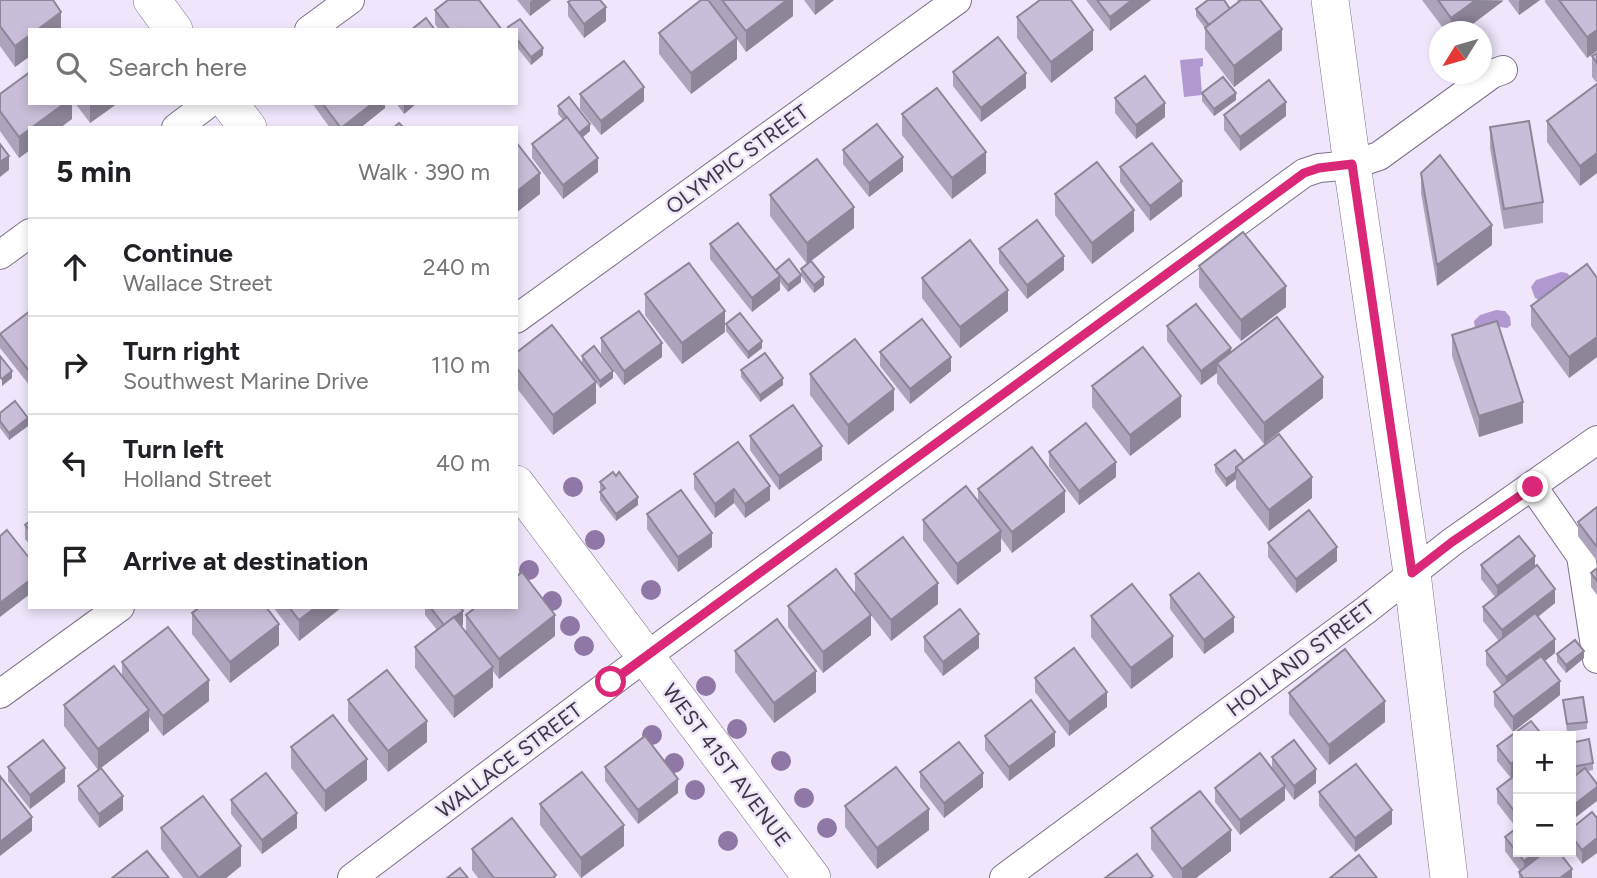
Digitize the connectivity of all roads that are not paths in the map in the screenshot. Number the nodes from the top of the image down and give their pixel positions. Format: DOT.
graph roads {
  1 [pos="152,0"];
  2 [pos="350,0"];
  3 [pos="957,0"];
  4 [pos="1330,0"];
  5 [pos="173,28"];
  6 [pos="313,28"];
  7 [pos="1503,70"];
  8 [pos="206,105"];
  9 [pos="231,105"];
  10 [pos="179,126"];
  11 [pos="246,126"];
  12 [pos="1352,164"];
  13 [pos="28,234"];
  14 [pos="0,255"];
  15 [pos="518,318"];
  16 [pos="1597,440"];
  17 [pos="518,487"];
  18 [pos="1533,487"];
  19 [pos="1412,573"];
  20 [pos="117,609"];
  21 [pos="646,656"];
  22 [pos="1597,659"];
  23 [pos="0,694"];
  24 [pos="352,878"];
  25 [pos="812,878"];
  26 [pos="1004,878"];
  27 [pos="1449,878"];
  1 -- 5 [label="main road"];
  2 -- 6 [label="street"];
  3 -- 15 [label="street, OLYMPIC STREET"];
  4 -- 12 [label="main road"];
  7 -- 12 [label="street, WALLACE STREET"];
  8 -- 10 [label="street"];
  9 -- 11 [label="main road"];
  12 -- 19 [label="main road"];
  12 -- 21 [label="street, WALLACE STREET"];
  13 -- 14 [label="street"];
  16 -- 18 [label="street, HOLLAND STREET"];
  17 -- 21 [label="main road, WEST 41ST AVENUE"];
  18 -- 19 [label="street, HOLLAND STREET"];
  18 -- 22 [label="street"];
  19 -- 26 [label="street, HOLLAND STREET"];
  19 -- 27 [label="main road"];
  20 -- 23 [label="street"];
  21 -- 24 [label="street, WALLACE STREET"];
  21 -- 25 [label="main road, WEST 41ST AVENUE"];
}
